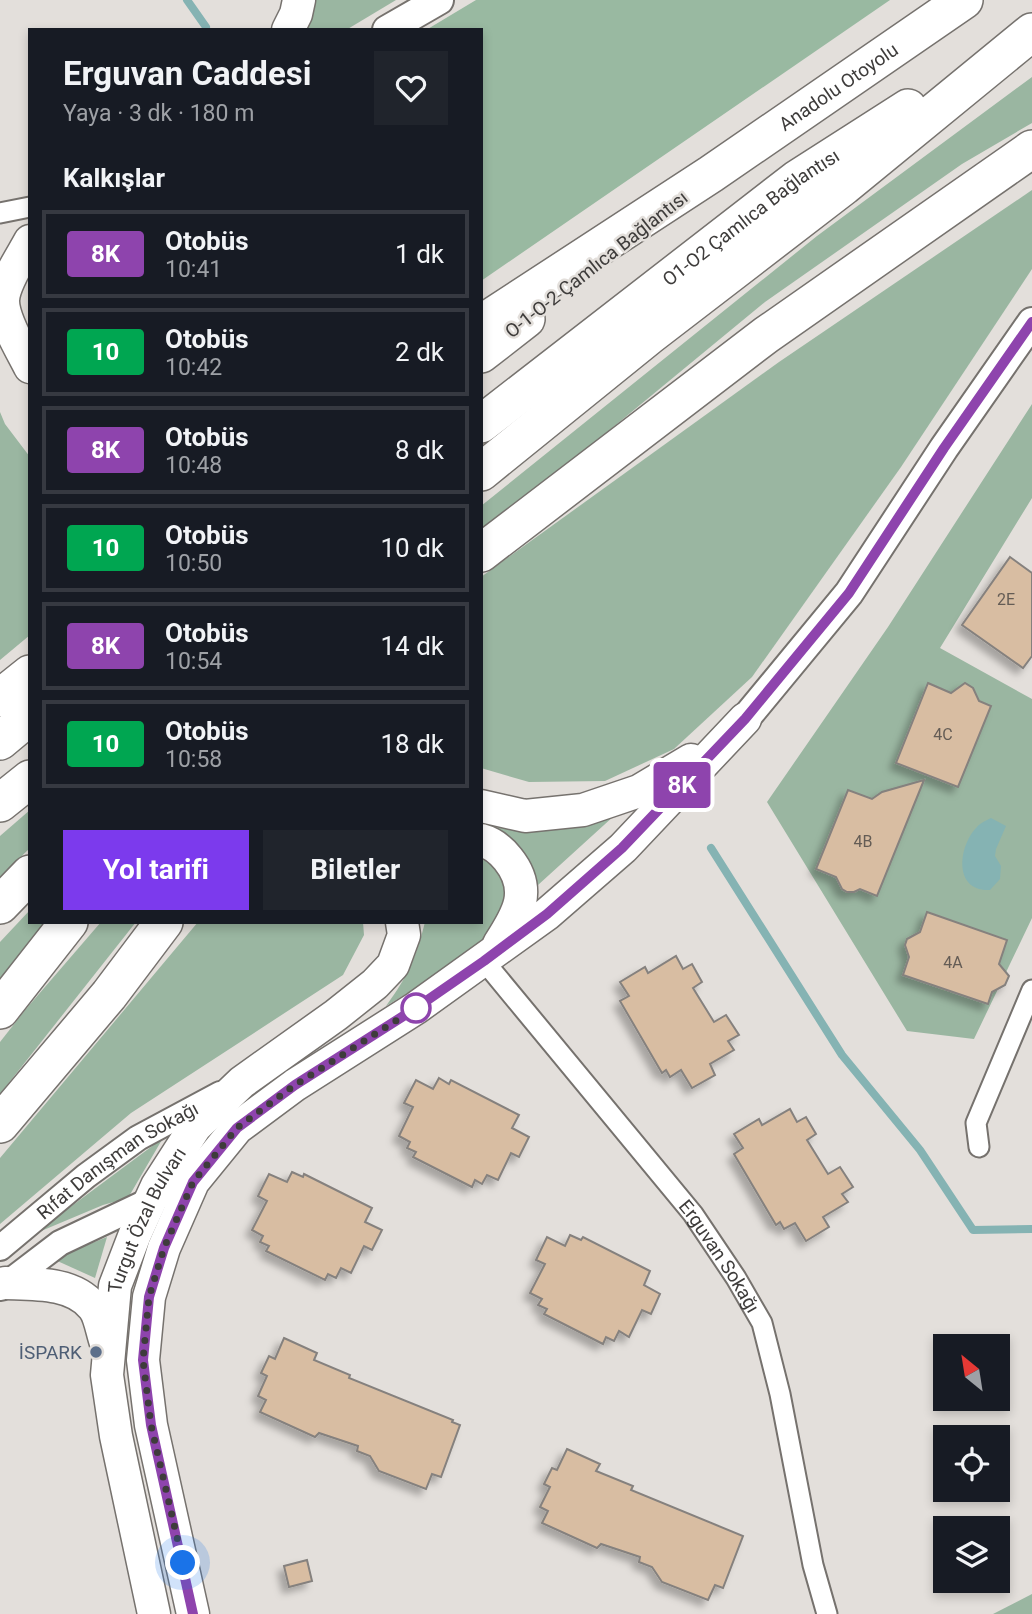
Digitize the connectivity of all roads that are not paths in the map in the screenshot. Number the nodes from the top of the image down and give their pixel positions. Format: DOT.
graph roads {
  1 [pos="299,0"];
  2 [pos="439,0"];
  3 [pos="964,0"];
  4 [pos="289,28"];
  5 [pos="390,28"];
  6 [pos="1032,30"];
  7 [pos="1032,149"];
  8 [pos="711,174"];
  9 [pos="28,207"];
  10 [pos="0,213"];
  11 [pos="28,245"];
  12 [pos="5,321"];
  13 [pos="483,323"];
  14 [pos="1032,323"];
  15 [pos="483,352"];
  16 [pos="28,362"];
  17 [pos="483,422"];
  18 [pos="483,470"];
  19 [pos="483,551"];
  20 [pos="28,676"];
  21 [pos="0,698"];
  22 [pos="28,718"];
  23 [pos="745,719"];
  24 [pos="0,741"];
  25 [pos="28,781"];
  26 [pos="0,803"];
  27 [pos="483,806"];
  28 [pos="483,841"];
  29 [pos="28,876"];
  30 [pos="0,905"];
  31 [pos="67,924"];
  32 [pos="162,924"];
  33 [pos="404,926"];
  34 [pos="489,956"];
  35 [pos="1032,990"];
  36 [pos="0,1010"];
  37 [pos="242,1082"];
  38 [pos="0,1124"];
  39 [pos="979,1147"];
  40 [pos="193,1182"];
  41 [pos="150,1200"];
  42 [pos="0,1248"];
  43 [pos="3,1286"];
  44 [pos="109,1353"];
  45 [pos="154,1614"];
  46 [pos="193,1614"];
  47 [pos="827,1614"];
  1 -- 4 [label="main road"];
  2 -- 5 [label="main road"];
  3 -- 8 [label="highway, Anadolu Otoyolu"];
  6 -- 17 [label="highway, O1-O2 Çamlıca Bağlantısı"];
  6 -- 18 [label="highway"];
  7 -- 19 [label="highway"];
  8 -- 13 [label="highway"];
  8 -- 15 [label="highway, O-1-O-2 Çamlıca Bağlantısı"];
  9 -- 10 [label="street"];
  11 -- 12 [label="main road"];
  12 -- 16 [label="main road"];
  14 -- 23 [label="main road, Turgut Özal Bulvarı"];
  20 -- 21 [label="highway"];
  22 -- 24 [label="highway"];
  23 -- 27 [label="main road"];
  23 -- 34 [label="main road, Turgut Özal Bulvarı"];
  25 -- 26 [label="highway"];
  28 -- 34 [label="main road"];
  29 -- 30 [label="highway"];
  31 -- 36 [label="highway"];
  32 -- 38 [label="highway"];
  33 -- 37 [label="main road, Turgut Özal Bulvarı"];
  34 -- 40 [label="main road, Turgut Özal Bulvarı"];
  34 -- 47 [label="street, Erguvan Sokağı"];
  35 -- 39 [label="street"];
  37 -- 41 [label="main road, Turgut Özal Bulvarı"];
  37 -- 42 [label="street, Rıfat Danışman Sokağı"];
  40 -- 41 [label="street, Rıfat Danışman Sokağı"];
  40 -- 46 [label="main road, Turgut Özal Bulvarı"];
  41 -- 43 [label="street, Rıfat Danışman Sokağı"];
  41 -- 44 [label="main road, Turgut Özal Bulvarı"];
  43 -- 44 [label="main road"];
  44 -- 45 [label="main road, Turgut Özal Bulvarı"];
}
